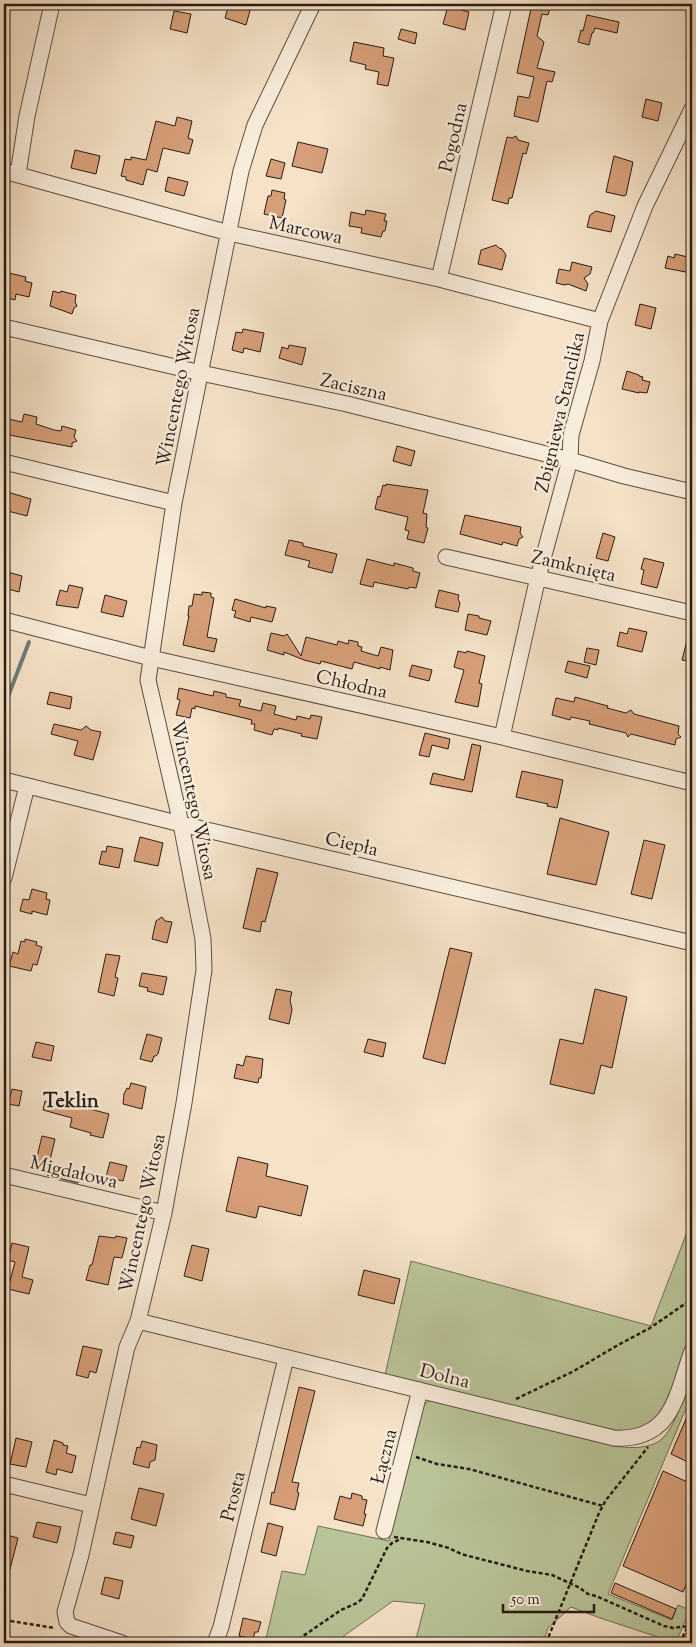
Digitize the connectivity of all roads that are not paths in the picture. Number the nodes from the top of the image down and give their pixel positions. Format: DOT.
graph roads {
  1 [pos="52,4"];
  2 [pos="313,4"];
  3 [pos="504,4"];
  4 [pos="692,109"];
  5 [pos="11,173"];
  6 [pos="229,233"];
  7 [pos="440,279"];
  8 [pos="600,321"];
  9 [pos="4,327"];
  10 [pos="201,373"];
  11 [pos="570,460"];
  12 [pos="4,462"];
  13 [pos="692,492"];
  14 [pos="174,503"];
  15 [pos="446,557"];
  16 [pos="538,576"];
  17 [pos="692,613"];
  18 [pos="4,620"];
  19 [pos="151,658"];
  20 [pos="502,737"];
  21 [pos="4,780"];
  22 [pos="692,783"];
  23 [pos="27,786"];
  24 [pos="181,824"];
  25 [pos="4,878"];
  26 [pos="692,943"];
  27 [pos="4,1174"];
  28 [pos="164,1212"];
  29 [pos="138,1321"];
  30 [pos="692,1351"];
  31 [pos="286,1358"];
  32 [pos="420,1390"];
  33 [pos="4,1484"];
  34 [pos="91,1505"];
  35 [pos="389,1534"];
  36 [pos="122,1643"];
  37 [pos="215,1643"];
  1 -- 5 [label="street"];
  2 -- 6 [label="street, Wincentego Witosa"];
  3 -- 7 [label="street, Pogodna"];
  4 -- 8 [label="street, Zbigniewa Stanclika"];
  5 -- 6 [label="street, Marcowa"];
  6 -- 7 [label="street, Marcowa"];
  6 -- 10 [label="street, Wincentego Witosa"];
  7 -- 8 [label="street, Marcowa"];
  8 -- 11 [label="street, Zbigniewa Stanclika"];
  9 -- 10 [label="street, Zaciszna"];
  10 -- 11 [label="street, Zaciszna"];
  10 -- 14 [label="street, Wincentego Witosa"];
  11 -- 13 [label="street, Zaciszna"];
  11 -- 16 [label="street, Zbigniewa Stanclika"];
  12 -- 14 [label="street"];
  14 -- 19 [label="street, Wincentego Witosa"];
  15 -- 16 [label="street, Zamknięta"];
  16 -- 17 [label="street, Zamknięta"];
  16 -- 20 [label="street, Zbigniewa Stanclika"];
  18 -- 19 [label="street, Chłodna"];
  19 -- 20 [label="street, Chłodna"];
  19 -- 24 [label="street, Wincentego Witosa"];
  20 -- 22 [label="street, Chłodna"];
  21 -- 23 [label="street, Ciepła"];
  23 -- 24 [label="street, Ciepła"];
  23 -- 25 [label="street"];
  24 -- 26 [label="street, Ciepła"];
  24 -- 28 [label="street, Wincentego Witosa"];
  27 -- 28 [label="street, Migdałowa"];
  28 -- 29 [label="street, Wincentego Witosa"];
  29 -- 31 [label="street, Dolna"];
  29 -- 34 [label="street, Wincentego Witosa"];
  30 -- 32 [label="street, Dolna"];
  31 -- 32 [label="street, Dolna"];
  31 -- 37 [label="street, Prosta"];
  32 -- 35 [label="street, Łączna"];
  33 -- 34 [label="street"];
  34 -- 36 [label="street, Wincentego Witosa"];
}
